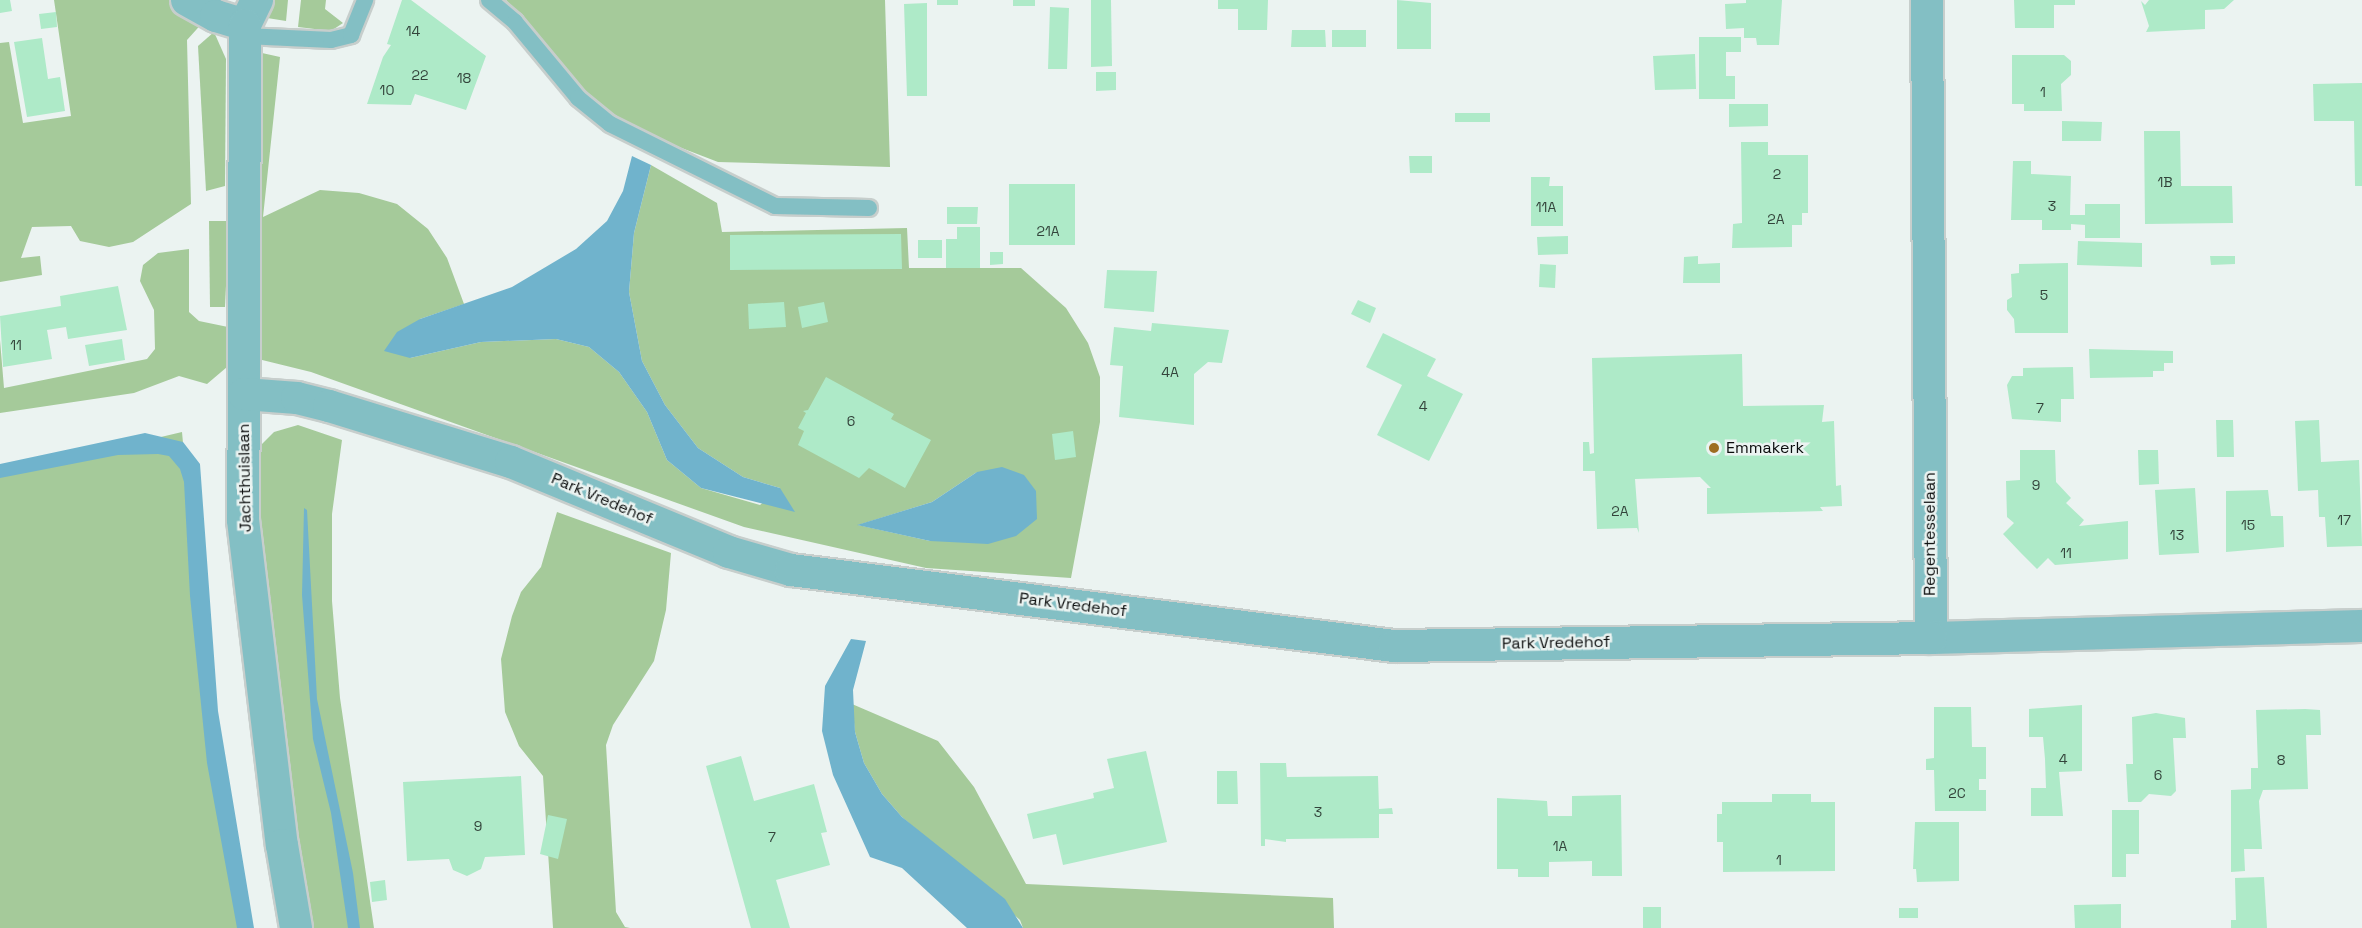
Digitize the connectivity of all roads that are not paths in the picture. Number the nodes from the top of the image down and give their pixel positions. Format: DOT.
graph roads {
  1 [pos="187,0"];
  2 [pos="365,0"];
  3 [pos="489,0"];
  4 [pos="1927,0"];
  5 [pos="249,20"];
  6 [pos="869,208"];
  7 [pos="244,394"];
  8 [pos="2362,626"];
  9 [pos="1931,638"];
  10 [pos="296,928"];
  1 -- 5 [label="street"];
  2 -- 5 [label="lane"];
  3 -- 6 [label="lane"];
  4 -- 9 [label="street, Regentesselaan"];
  5 -- 7 [label="street, Jachthuislaan"];
  7 -- 9 [label="street, Park Vredehof"];
  7 -- 10 [label="street, Jachthuislaan"];
  8 -- 9 [label="street"];
}
